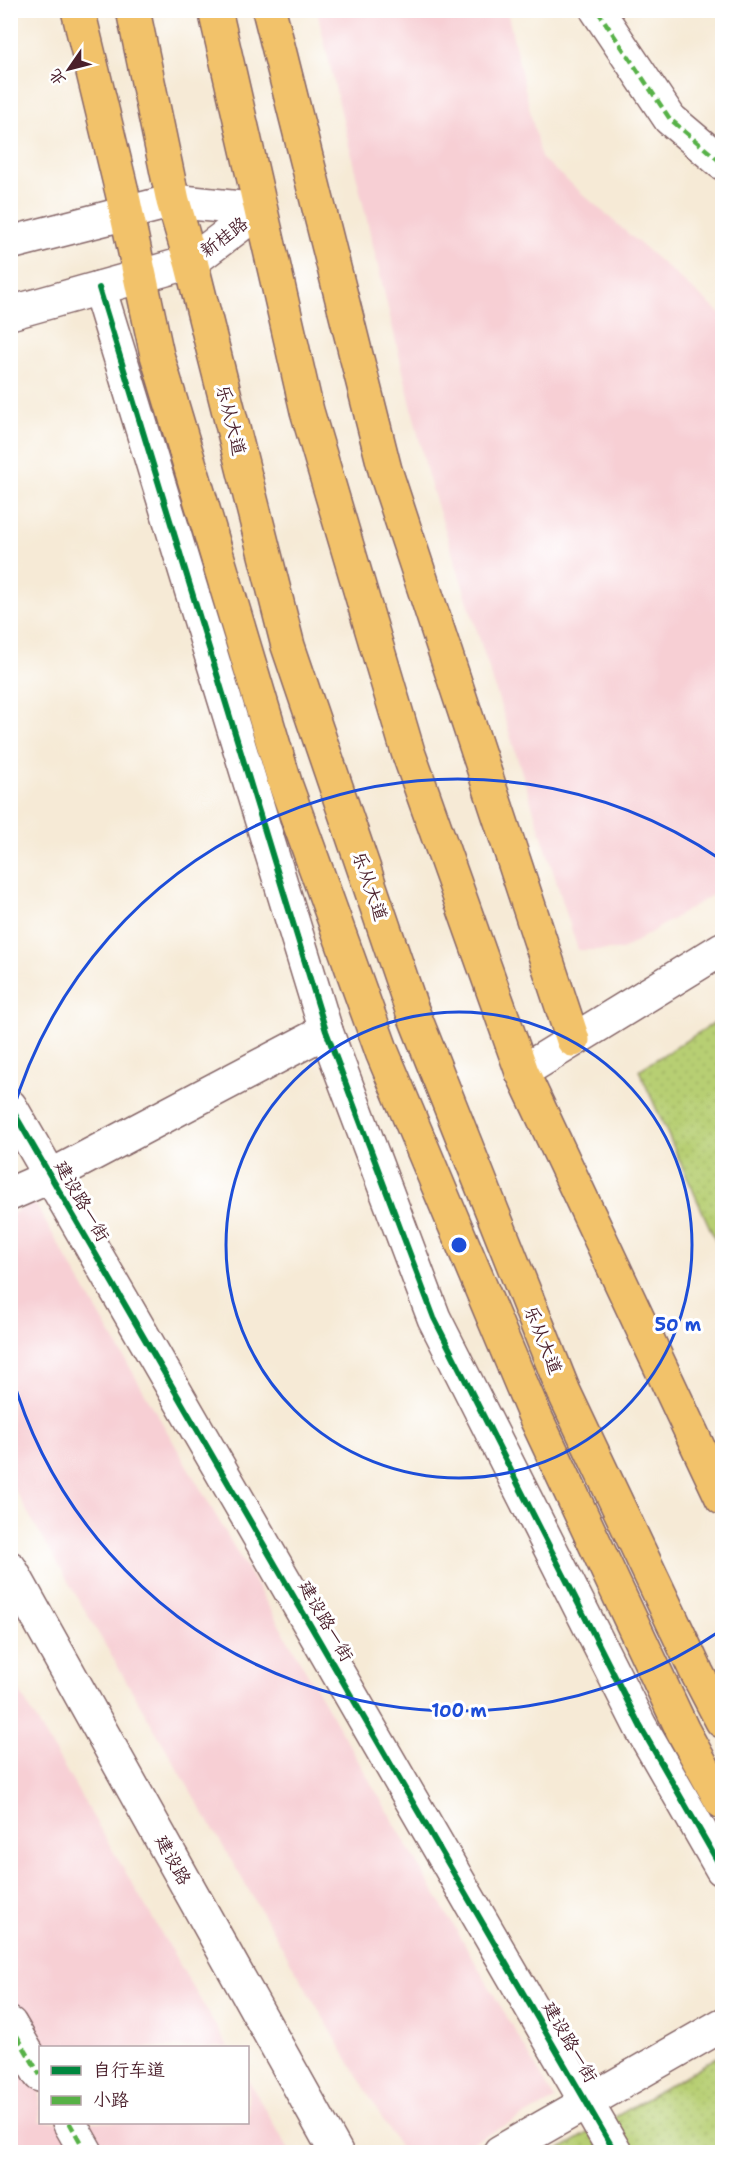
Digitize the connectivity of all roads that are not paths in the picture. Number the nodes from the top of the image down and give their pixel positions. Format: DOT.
graph roads {
  1 [pos="78,10"];
  2 [pos="133,10"];
  3 [pos="215,10"];
  4 [pos="269,10"];
  5 [pos="597,10"];
  6 [pos="723,163"];
  7 [pos="173,201"];
  8 [pos="260,210"];
  9 [pos="126,213"];
  10 [pos="10,243"];
  11 [pos="191,262"];
  12 [pos="140,276"];
  13 [pos="99,288"];
  14 [pos="10,313"];
  15 [pos="723,949"];
  16 [pos="326,1031"];
  17 [pos="573,1040"];
  18 [pos="522,1072"];
  19 [pos="10,1106"];
  20 [pos="51,1176"];
  21 [pos="10,1194"];
  22 [pos="723,1498"];
  23 [pos="10,1568"];
  24 [pos="723,1720"];
  25 [pos="723,1802"];
  26 [pos="723,1869"];
  27 [pos="10,2024"];
  28 [pos="723,2025"];
  29 [pos="39,2073"];
  30 [pos="588,2102"];
  31 [pos="70,2124"];
  32 [pos="86,2152"];
  33 [pos="336,2152"];
  34 [pos="500,2152"];
  35 [pos="615,2152"];
  1 -- 9 [label="main road"];
  2 -- 7 [label="main road, 乐从大道"];
  3 -- 8 [label="main road"];
  4 -- 17 [label="main road"];
  5 -- 6 [label="street"];
  7 -- 8 [label="street, 新桂路"];
  7 -- 9 [label="street, 新桂路"];
  7 -- 11 [label="main road, 乐从大道"];
  8 -- 11 [label="street, 新桂路"];
  8 -- 18 [label="main road"];
  9 -- 10 [label="street, 新桂路"];
  9 -- 12 [label="main road"];
  11 -- 12 [label="street, 新桂路"];
  11 -- 24 [label="main road, 乐从大道"];
  12 -- 13 [label="street, 新桂路"];
  12 -- 25 [label="main road"];
  13 -- 14 [label="street, 新桂路"];
  13 -- 16 [label="street"];
  15 -- 17 [label="street"];
  16 -- 20 [label="street"];
  16 -- 26 [label="street"];
  17 -- 18 [label="street"];
  18 -- 22 [label="main road"];
  19 -- 20 [label="street, 建设路一街"];
  20 -- 21 [label="street"];
  20 -- 30 [label="street, 建设路一街"];
  23 -- 33 [label="street, 建设路"];
  27 -- 29 [label="street"];
  28 -- 30 [label="street"];
  30 -- 34 [label="street"];
  30 -- 35 [label="street, 建设路一街"];
  31 -- 32 [label="street"];
}
